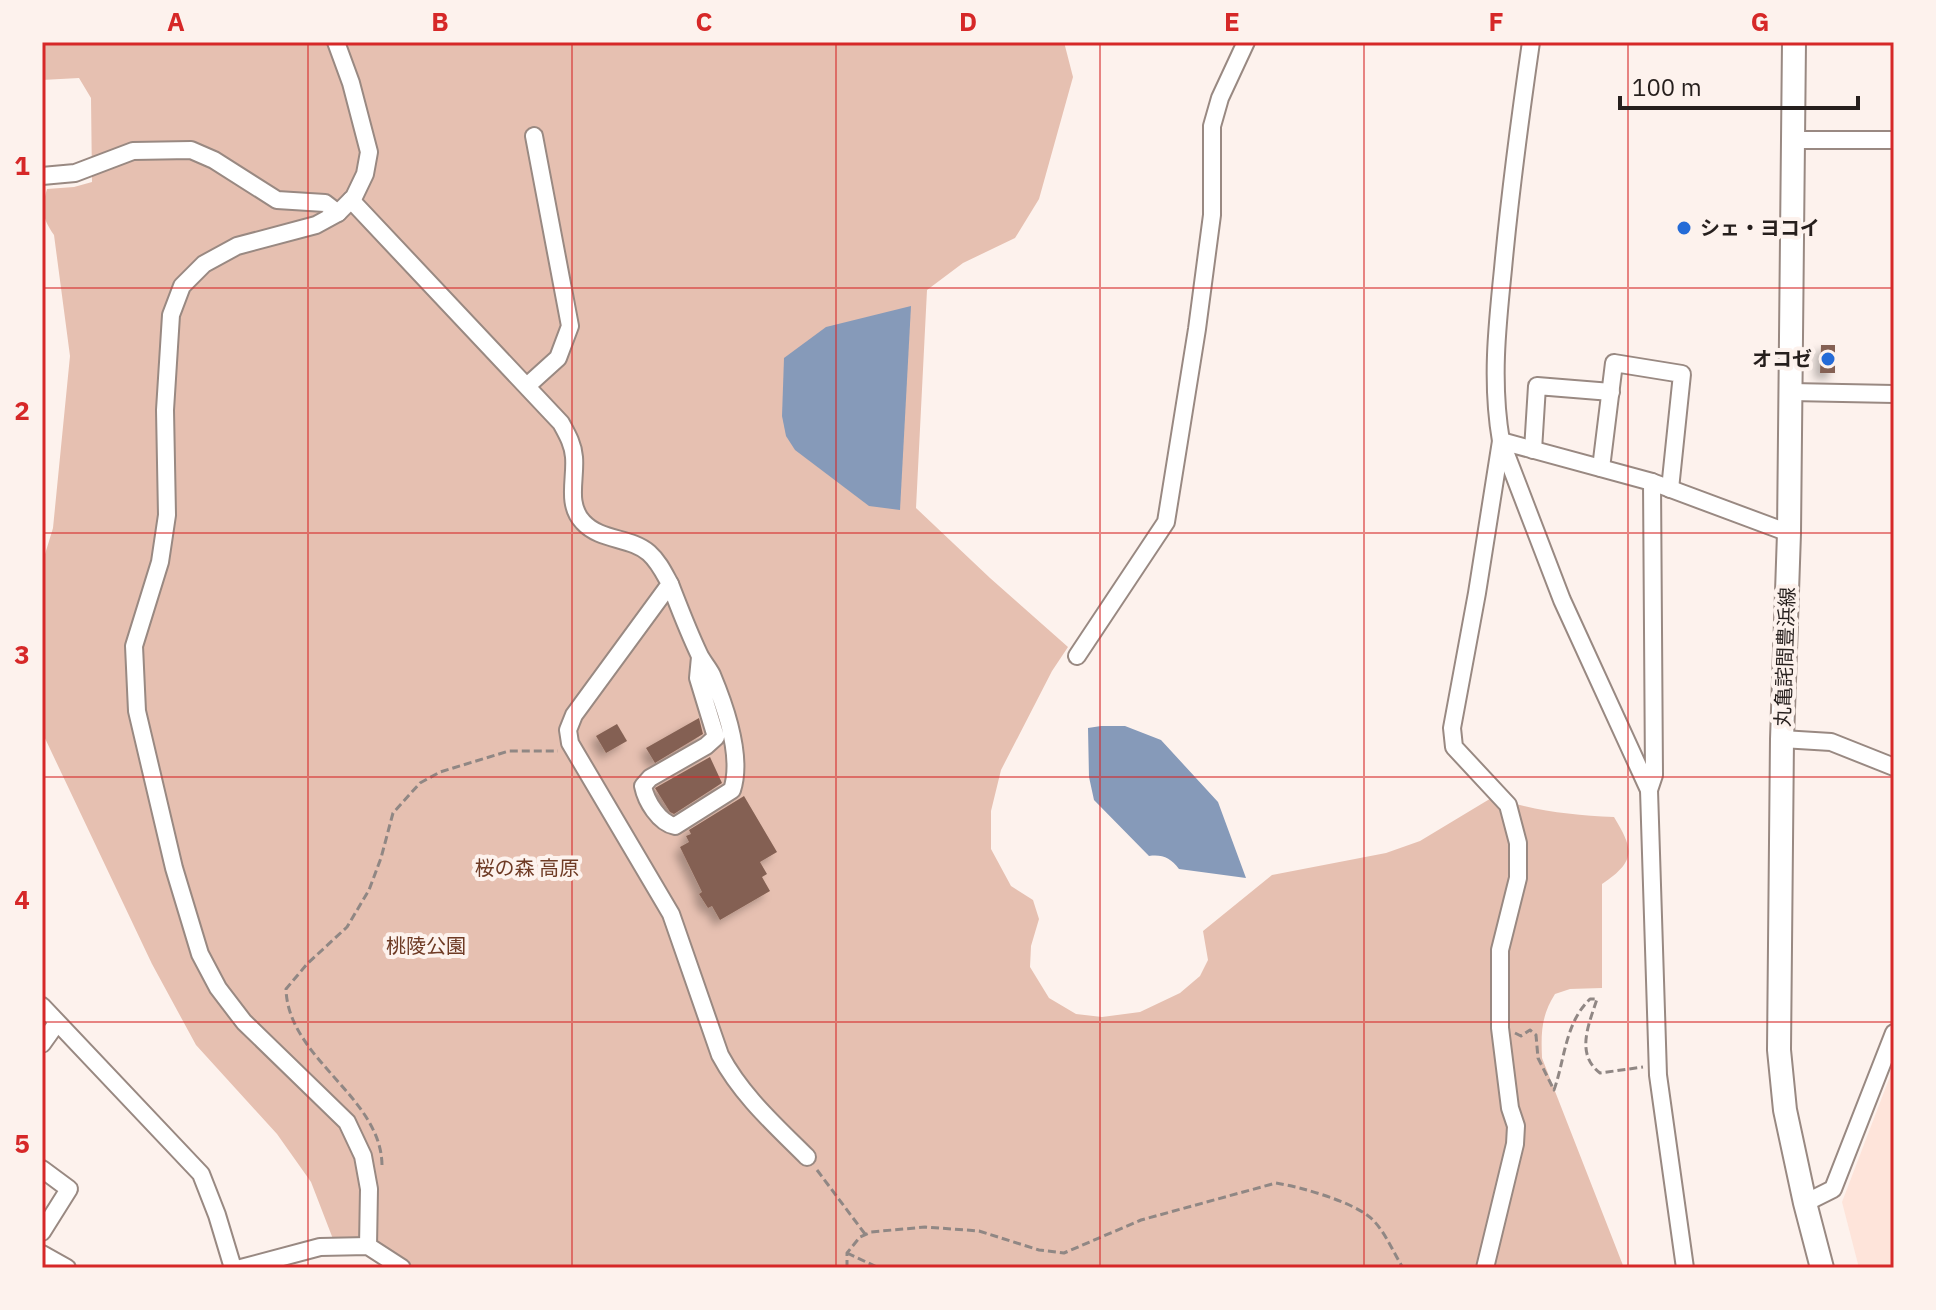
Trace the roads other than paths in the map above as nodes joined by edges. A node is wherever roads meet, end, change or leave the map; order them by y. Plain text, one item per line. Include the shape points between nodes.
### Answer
1 (336, 42) edge
2 (1246, 42) edge
3 (1531, 42) edge
4 (1794, 42) edge
5 (534, 136) dead end
6 (1793, 140) junction
7 (1894, 140) edge
8 (42, 176) edge
9 (351, 200) junction
10 (338, 213) junction
11 (527, 386) junction
12 (1611, 392) junction
13 (1791, 392) junction
14 (1894, 394) edge
15 (1501, 441) junction
16 (1533, 450) junction
17 (1601, 468) junction
18 (1652, 482) junction
19 (1670, 489) junction
20 (1789, 533) junction
21 (670, 584) junction
22 (1077, 656) dead end
23 (700, 657) junction
24 (1782, 739) junction
25 (1894, 767) edge
26 (1649, 790) junction
27 (42, 1006) edge
28 (57, 1023) junction
29 (1894, 1033) edge
30 (42, 1044) edge
31 (807, 1157) road end
32 (42, 1169) edge
33 (1805, 1203) junction
34 (42, 1232) edge
35 (368, 1246) junction
36 (42, 1254) edge
37 (67, 1268) edge
38 (233, 1268) edge
39 (241, 1268) edge
40 (402, 1268) edge
41 (1485, 1268) edge
42 (1685, 1268) edge
43 (1822, 1268) edge

1 - 9 street via 369,152
2 - 22 street via 1212,126 1212,215 1166,522
3 - 15 street via 1494,369
4 - 6 main road, 丸亀詫間豊浜線
5 - 11 street via 570,326 558,358
6 - 7 street
6 - 13 main road, 丸亀詫間豊浜線
8 - 10 street via 75,173 133,151 191,150 277,200 325,203
9 - 10 street
9 - 11 street
10 - 35 street via 316,225 237,246 204,264 182,286 171,315 165,410 167,515 160,562 134,646 137,711 200,954 244,1022 347,1122 363,1156 369,1189
11 - 21 street via 571,440 573,503 582,522 648,552
12 - 16 street via 1537,386
12 - 17 street
12 - 19 street via 1614,363 1682,374
13 - 14 street
13 - 20 main road, 丸亀詫間豊浜線
15 - 16 street
15 - 26 street via 1562,600
15 - 41 street via 1452,728 1454,747 1508,805 1518,843 1518,878 1500,950 1500,1023 1515,1144
16 - 17 street
17 - 18 street
18 - 19 street
18 - 26 street via 1654,775
19 - 20 street
20 - 24 main road, 丸亀詫間豊浜線
21 - 23 street
21 - 31 street via 568,730 574,751 671,914 728,1070 754,1105
23 - 23 street via 711,673 731,735 736,779 732,790 675,826 661,819 643,786 716,737 698,678
24 - 25 street via 1831,742
24 - 33 main road, 丸亀詫間豊浜線 via 1779,1050 1785,1110
26 - 42 street via 1658,1065
27 - 28 street
28 - 30 street
28 - 38 street via 201,1174
29 - 33 street via 1833,1189
32 - 34 street via 69,1189
33 - 43 main road, 丸亀詫間豊浜線
35 - 39 street via 320,1247
35 - 40 street
36 - 37 street

